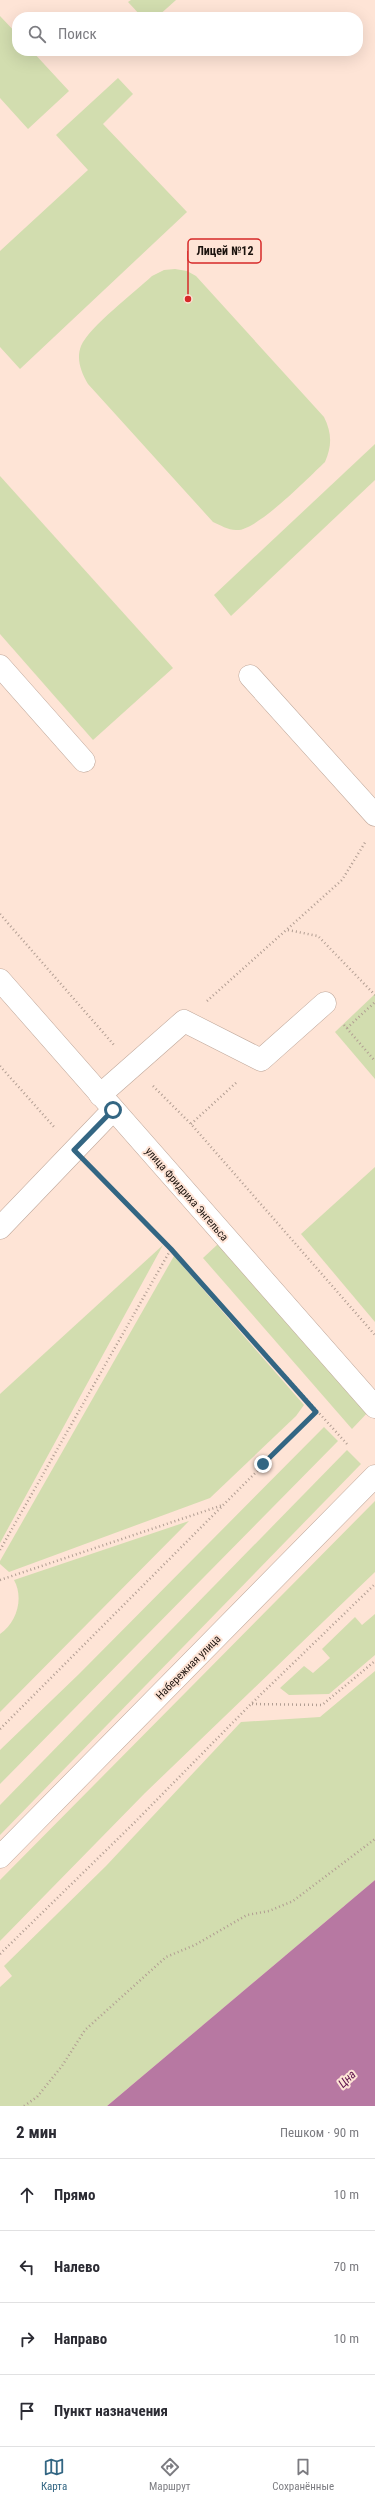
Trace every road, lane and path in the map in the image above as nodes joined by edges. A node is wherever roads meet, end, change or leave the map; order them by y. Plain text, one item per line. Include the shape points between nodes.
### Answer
1 (0, 666) edge
2 (250, 676) dead end
3 (84, 761) dead end
4 (373, 825) edge
5 (0, 914) edge
6 (287, 930) junction
7 (0, 980) edge
8 (375, 995) edge
9 (375, 1002) edge
10 (325, 1003) joint
11 (184, 1021) junction
12 (347, 1028) junction
13 (261, 1060) junction
14 (375, 1061) edge
15 (0, 1066) edge
16 (134, 1067) junction
17 (106, 1102) junction
18 (191, 1124) junction
19 (74, 1150) junction
20 (0, 1228) edge
21 (171, 1249) junction
22 (375, 1335) edge
23 (375, 1407) edge
24 (316, 1412) junction
25 (347, 1444) dead end
26 (375, 1476) edge
27 (225, 1504) junction
28 (0, 1550) edge
29 (0, 1580) edge
30 (375, 1584) edge
31 (375, 1662) edge
32 (251, 1704) junction
33 (0, 1729) edge
34 (375, 1839) edge
35 (0, 1857) edge
36 (0, 1954) edge
37 (24, 2106) edge

1 - 3 street
2 - 4 street
4 - 6 path via 342,880
5 - 16 path
6 - 8 path via 318,936
6 - 11 path
7 - 17 street, улица Фридриха Энгельса
9 - 12 path
10 - 12 path
10 - 13 street
11 - 13 street
11 - 16 street
12 - 14 path
13 - 18 path
15 - 19 path
16 - 17 street
16 - 18 path
17 - 19 street
17 - 23 street, улица Фридриха Энгельса
18 - 22 path
19 - 20 street
19 - 21 path
21 - 24 path
21 - 28 path
24 - 25 path
24 - 27 path
26 - 35 street, Набережная улица
27 - 29 path
27 - 33 path
30 - 32 path
31 - 32 path via 322,1705
32 - 36 path
34 - 37 path via 293,1901 269,1911 247,1915 195,1945 166,1957 85,2030 62,2066 37,2097

